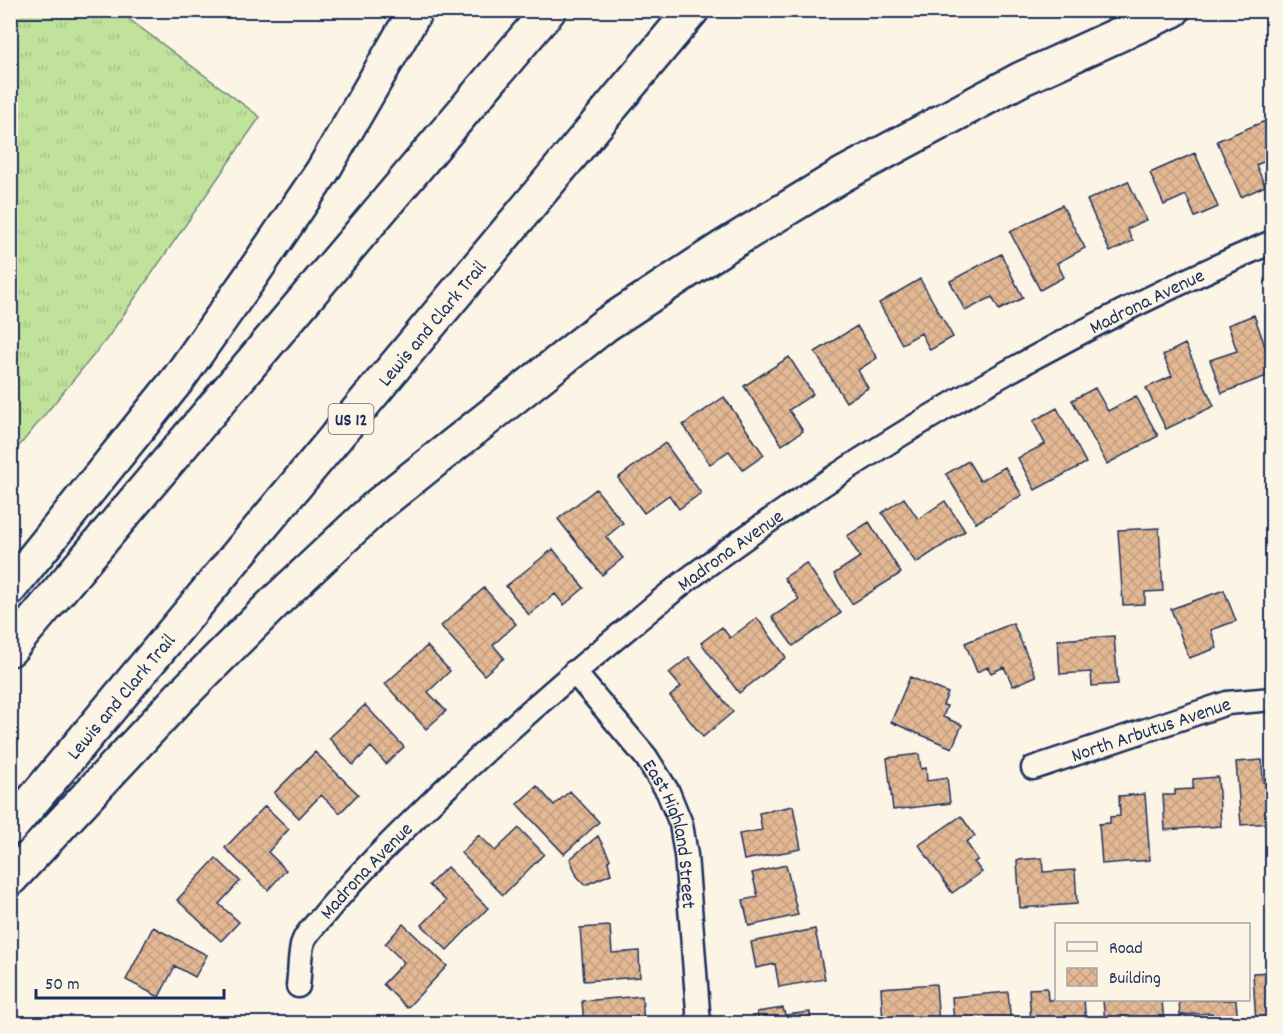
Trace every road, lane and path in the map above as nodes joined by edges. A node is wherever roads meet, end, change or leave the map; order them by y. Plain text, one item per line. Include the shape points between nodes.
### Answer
1 (416, 10) edge
2 (549, 10) edge
3 (692, 10) edge
4 (1173, 10) edge
5 (1272, 242) edge
6 (10, 588) edge
7 (10, 649) edge
8 (574, 672) junction
9 (1272, 699) edge
10 (1033, 768) dead end
11 (10, 828) edge
12 (10, 879) edge
13 (298, 986) dead end
14 (699, 1023) edge

1 - 6 highway via 322,172 249,279 179,378
2 - 7 highway
3 - 11 highway, Lewis and Clark Trail / US 12
4 - 12 highway via 1021,79 914,135 724,247 605,325 377,506 179,698
5 - 8 street, Madrona Avenue via 1086,329 895,438 690,577
8 - 13 street, Madrona Avenue via 428,805 335,901 303,939
8 - 14 street, East Highland Street via 646,758 668,792 681,824
9 - 10 street, North Arbutus Avenue via 1227,703

